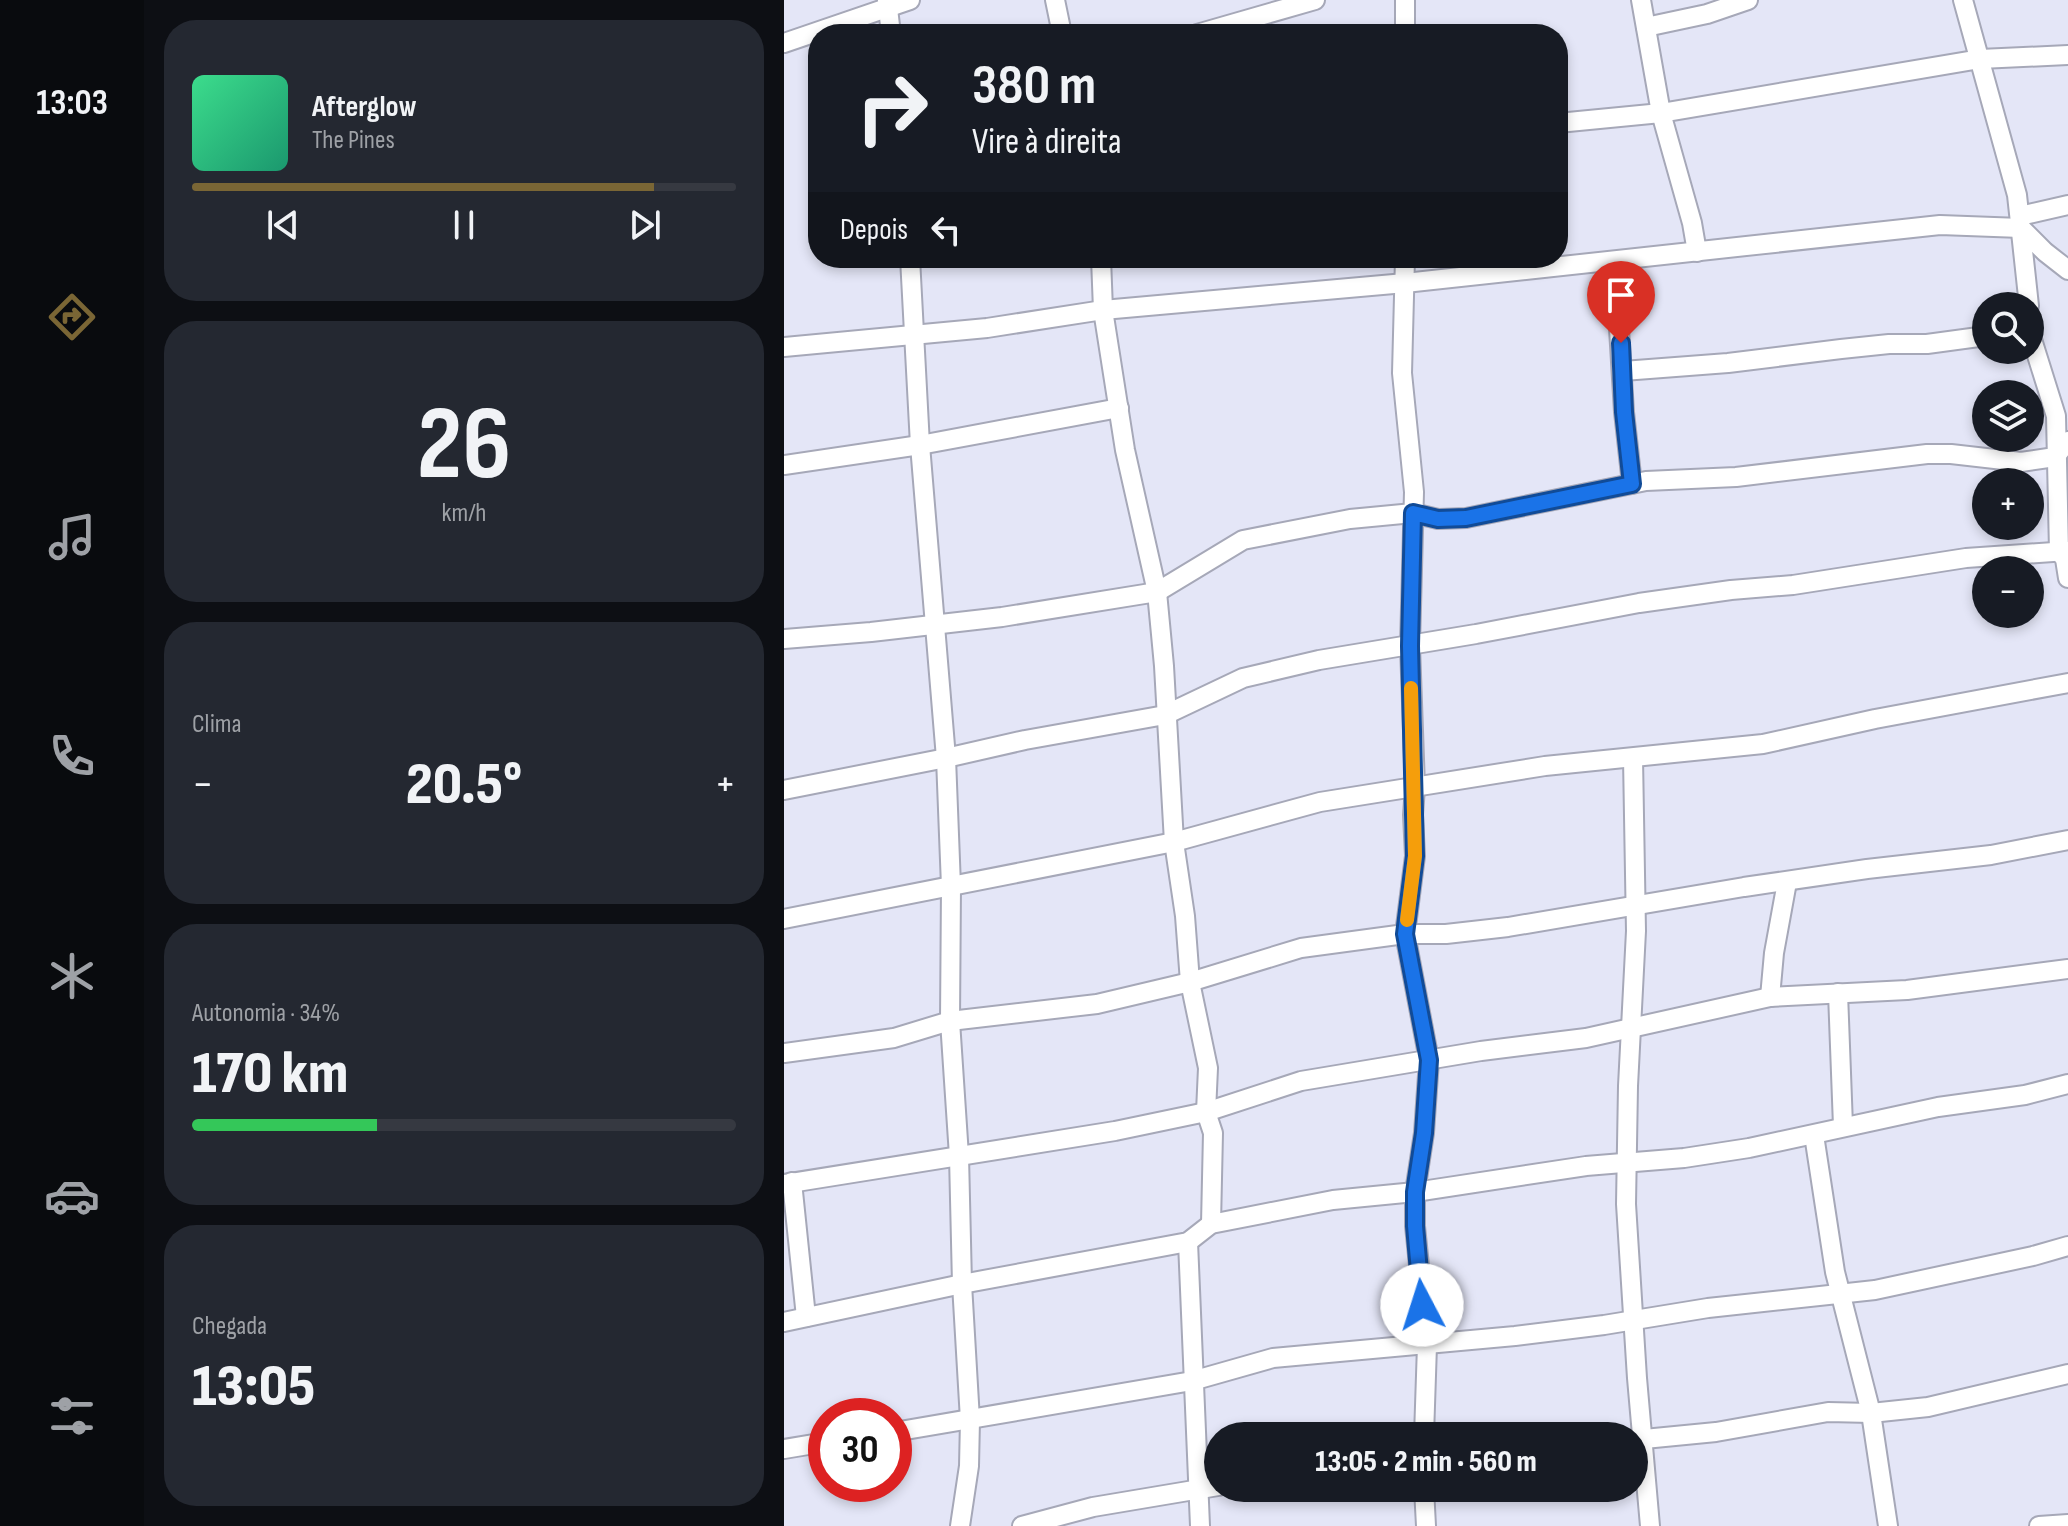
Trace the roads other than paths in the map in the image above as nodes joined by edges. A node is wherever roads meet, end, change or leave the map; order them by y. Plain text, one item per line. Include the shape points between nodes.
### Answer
1 (910, 0) edge
2 (1055, 0) edge
3 (1315, 0) edge
4 (1405, 0) edge
5 (1641, 0) edge
6 (1748, 0) edge
7 (1963, 0) edge
8 (888, 4) edge
9 (835, 24) edge
10 (890, 24) edge
11 (1060, 24) edge
12 (1232, 24) edge
13 (1405, 24) edge
14 (1646, 27) junction
15 (808, 34) edge
16 (784, 43) edge
17 (2068, 55) edge
18 (1980, 59) junction
19 (1661, 113) junction
20 (1568, 122) edge
21 (2068, 205) edge
22 (2021, 222) junction
23 (1697, 252) junction
24 (1615, 262) junction
25 (1568, 267) edge
26 (911, 268) edge
27 (1101, 268) edge
28 (1405, 268) edge
29 (1555, 268) edge
30 (2068, 270) edge
31 (1405, 283) junction
32 (2028, 292) edge
33 (1103, 310) junction
34 (916, 333) junction
35 (1972, 338) edge
36 (784, 347) edge
37 (2040, 364) edge
38 (1623, 371) junction
39 (1119, 408) junction
40 (2068, 441) edge
41 (920, 445) junction
42 (2055, 457) junction
43 (784, 465) edge
44 (1632, 484) junction
45 (1413, 513) junction
46 (2064, 551) edge
47 (2068, 578) edge
48 (1157, 592) junction
49 (936, 624) junction
50 (784, 639) edge
51 (1410, 646) junction
52 (2068, 683) edge
53 (1165, 715) junction
54 (946, 758) junction
55 (1633, 758) junction
56 (1415, 787) junction
57 (784, 790) edge
58 (2068, 840) edge
59 (1174, 842) junction
60 (1787, 882) junction
61 (951, 886) junction
62 (1636, 905) junction
63 (784, 919) edge
64 (1405, 934) junction
65 (2068, 969) edge
66 (1190, 982) junction
67 (1838, 993) junction
68 (1770, 997) junction
69 (950, 1021) junction
70 (1631, 1030) junction
71 (784, 1053) edge
72 (1429, 1060) junction
73 (2068, 1084) edge
74 (1206, 1112) junction
75 (1843, 1126) junction
76 (1814, 1135) junction
77 (959, 1156) junction
78 (1627, 1164) junction
79 (788, 1183) edge
80 (1415, 1192) junction
81 (1211, 1224) junction
82 (1188, 1242) junction
83 (2068, 1246) edge
84 (962, 1284) junction
85 (1840, 1293) junction
86 (806, 1317) junction
87 (1633, 1320) junction
88 (784, 1322) edge
89 (1427, 1345) junction
90 (2068, 1374) edge
91 (1192, 1381) junction
92 (1871, 1413) junction
93 (970, 1420) junction
94 (1424, 1422) edge
95 (1637, 1422) edge
96 (912, 1429) edge
97 (1648, 1439) edge
98 (808, 1445) edge
99 (784, 1449) edge
100 (1204, 1487) edge
101 (1198, 1488) junction
102 (1425, 1502) edge
103 (1647, 1502) edge
104 (2068, 1524) edge
105 (960, 1526) edge
106 (1022, 1526) edge
107 (1200, 1526) edge
108 (1426, 1526) edge
109 (1650, 1526) edge
110 (1888, 1526) edge
111 (2039, 1526) edge

1 - 8 street
2 - 11 street
3 - 12 street
4 - 13 street
5 - 14 street
6 - 14 street
7 - 18 street
8 - 9 street
8 - 10 street
14 - 19 street
15 - 16 street
17 - 18 street
18 - 19 street
18 - 22 street
19 - 20 street
19 - 23 street
21 - 22 street
22 - 23 street via 1940,225
22 - 30 street
22 - 32 street
23 - 24 street
24 - 25 street
24 - 38 street
26 - 34 street
27 - 33 street
28 - 31 street
29 - 31 street
31 - 33 street
31 - 45 street via 1402,373
33 - 34 street
33 - 39 street
34 - 36 street
34 - 41 street
35 - 38 street
37 - 42 street via 2056,416
38 - 44 street
39 - 41 street
39 - 48 street
40 - 42 street
41 - 43 street
41 - 49 street
42 - 44 street via 2021,462 1937,453
42 - 46 street
44 - 45 street via 1466,518
45 - 48 street via 1243,540
45 - 51 street
46 - 47 street
46 - 51 street via 1966,558 1639,603
48 - 49 street
48 - 53 street
49 - 50 street
49 - 54 street
51 - 53 street via 1243,678
51 - 56 street
52 - 55 street via 1763,744
53 - 54 street
53 - 59 street
54 - 57 street
54 - 61 street
55 - 56 street
55 - 62 street
56 - 59 street via 1320,802
56 - 64 street via 1415,856
58 - 60 street
59 - 61 street
59 - 66 street
60 - 62 street
60 - 68 street
61 - 63 street
61 - 69 street
62 - 64 street via 1508,927
62 - 70 street
64 - 66 street via 1301,948
64 - 72 street
65 - 67 street via 1907,990
66 - 69 street via 1097,1004
66 - 74 street via 1208,1068
67 - 68 street
67 - 75 street
68 - 70 street
69 - 71 street via 894,1038
69 - 77 street
70 - 72 street
70 - 78 street
72 - 74 street via 1301,1081
72 - 80 street
73 - 75 street
74 - 77 street
74 - 81 street via 1213,1133
75 - 76 street
76 - 78 street
76 - 85 street
77 - 79 street
77 - 84 street
78 - 80 street
78 - 87 street
79 - 86 street
80 - 81 street via 1333,1200
80 - 89 street
81 - 82 street
82 - 84 street
82 - 91 street
83 - 85 street via 1875,1290
84 - 86 street
84 - 93 street
85 - 87 street
85 - 92 street
86 - 88 street
87 - 89 street
87 - 95 street
89 - 91 street via 1273,1358
89 - 94 street
90 - 92 street via 1928,1407
91 - 93 street
91 - 101 street
92 - 97 street via 1828,1412
92 - 110 street
93 - 96 street
93 - 105 street
98 - 99 street
100 - 101 street
101 - 106 street
101 - 107 street
102 - 108 street
103 - 109 street
104 - 111 street

